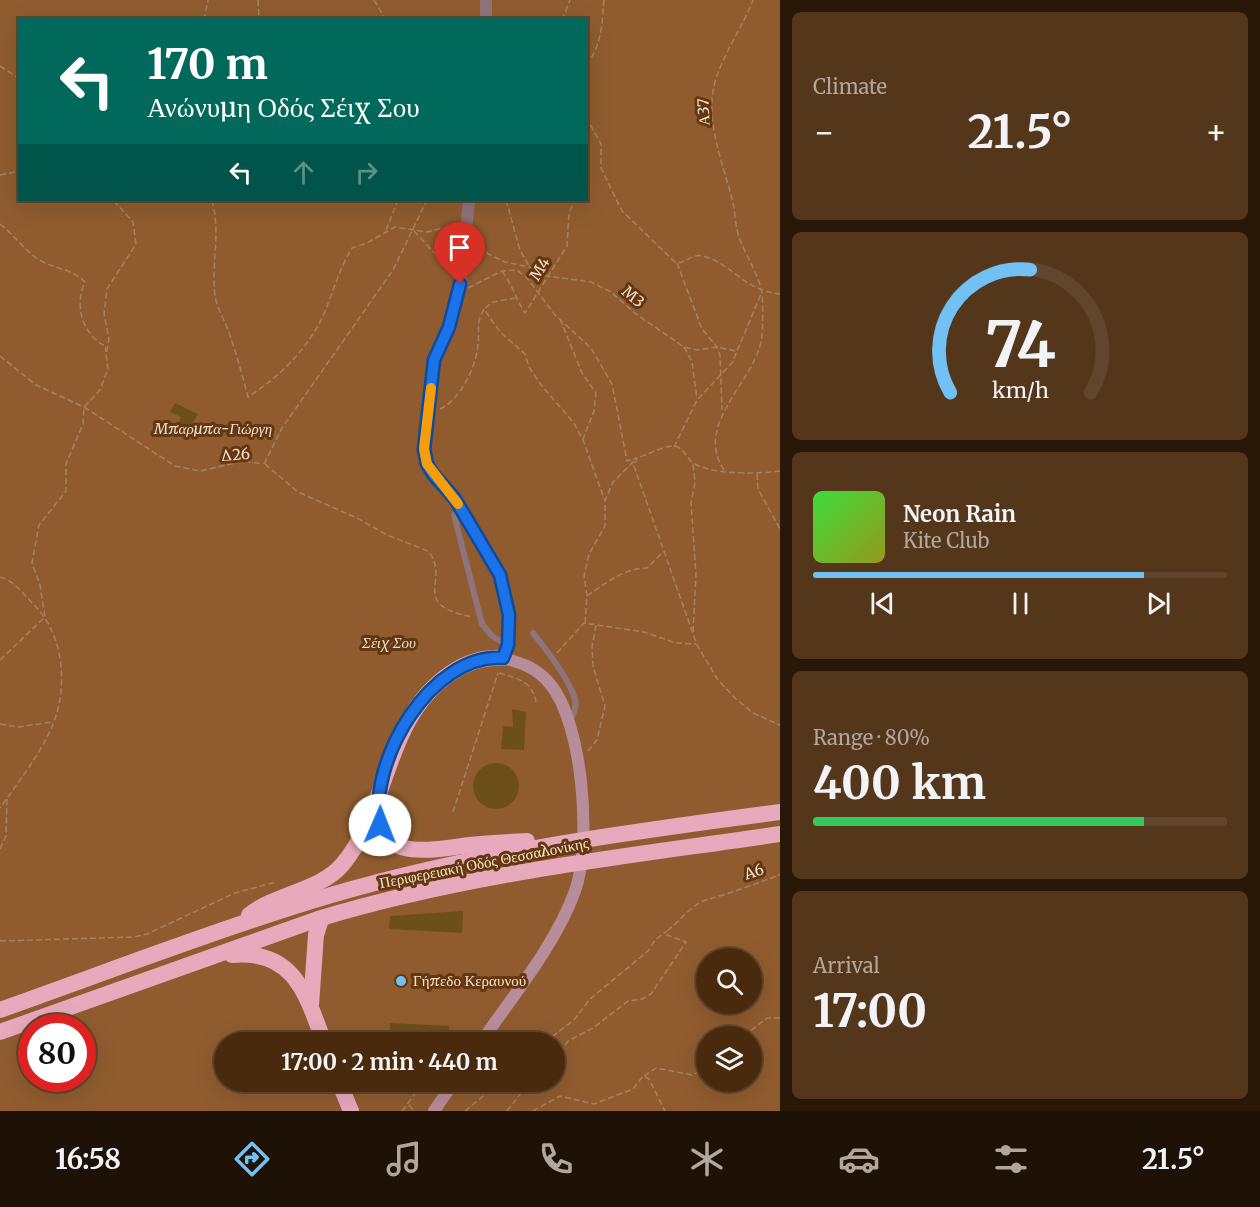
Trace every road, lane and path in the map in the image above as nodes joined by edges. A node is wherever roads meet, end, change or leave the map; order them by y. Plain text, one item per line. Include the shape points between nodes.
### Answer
1 (208, 0) edge
2 (258, 0) edge
3 (374, 0) edge
4 (486, 0) edge
5 (570, 0) edge
6 (604, 0) edge
7 (753, 0) edge
8 (204, 18) edge
9 (258, 18) edge
10 (385, 18) edge
11 (486, 18) edge
12 (563, 18) edge
13 (588, 62) edge
14 (0, 66) edge
15 (18, 78) edge
16 (588, 121) edge
17 (18, 171) edge
18 (0, 175) edge
19 (114, 201) edge
20 (212, 201) edge
21 (398, 201) edge
22 (427, 201) edge
23 (469, 201) edge
24 (506, 201) edge
25 (575, 201) edge
26 (468, 223) junction
27 (0, 224) edge
28 (413, 230) junction
29 (386, 231) junction
30 (676, 262) junction
31 (530, 267) junction
32 (502, 271) junction
33 (548, 276) junction
34 (461, 278) junction
35 (761, 293) junction
36 (536, 294) junction
37 (780, 294) edge
38 (516, 298) junction
39 (484, 309) junction
40 (560, 319) junction
41 (684, 346) junction
42 (717, 347) junction
43 (736, 351) junction
44 (106, 355) junction
45 (0, 356) edge
46 (721, 375) junction
47 (698, 400) junction
48 (84, 407) junction
49 (722, 411) junction
50 (428, 416) junction
51 (583, 440) junction
52 (674, 447) junction
53 (637, 458) junction
54 (693, 463) junction
55 (264, 464) junction
56 (724, 470) junction
57 (780, 471) edge
58 (757, 474) junction
59 (605, 501) junction
60 (454, 515) dead end
61 (780, 529) edge
62 (665, 550) junction
63 (0, 577) edge
64 (587, 596) junction
65 (45, 617) junction
66 (470, 617) dead end
67 (585, 623) junction
68 (597, 624) junction
69 (533, 633) dead end
70 (693, 634) junction
71 (697, 645) junction
72 (553, 658) junction
73 (503, 659) junction
74 (0, 660) edge
75 (536, 702) dead end
76 (53, 722) junction
77 (569, 723) junction
78 (0, 724) edge
79 (780, 725) edge
80 (576, 761) junction
81 (383, 776) junction
82 (7, 797) junction
83 (0, 808) edge
84 (453, 812) dead end
85 (780, 812) edge
86 (780, 834) edge
87 (578, 840) junction
88 (0, 849) edge
89 (780, 875) edge
90 (276, 882) dead end
91 (321, 919) junction
92 (234, 927) junction
93 (668, 930) junction
94 (0, 941) edge
95 (165, 975) junction
96 (311, 1006) junction
97 (0, 1010) edge
98 (780, 1018) edge
99 (756, 1026) edge
100 (0, 1032) edge
101 (320, 1032) edge
102 (488, 1032) edge
103 (558, 1032) edge
104 (565, 1045) edge
105 (696, 1073) edge
106 (643, 1076) junction
107 (343, 1092) edge
108 (417, 1092) edge
109 (447, 1092) edge
110 (488, 1092) edge
111 (522, 1092) edge
112 (408, 1105) junction
113 (351, 1111) edge
114 (402, 1111) edge
115 (414, 1111) edge
116 (434, 1111) edge
117 (465, 1111) edge
118 (507, 1111) edge
119 (533, 1111) edge
120 (665, 1111) edge

1 - 8 path
2 - 9 path
3 - 10 path
4 - 11 street
5 - 12 path
6 - 13 path via 597,46
7 - 35 path, Α37 via 715,84 712,110 737,229
14 - 15 path
16 - 30 path via 601,144 601,168 622,211
17 - 18 path
19 - 44 path via 133,222 136,244 107,289
20 - 29 path via 218,245 213,272 215,299 248,397 286,369 308,342 352,248
21 - 29 path
22 - 28 path, Δ26
23 - 26 street
24 - 31 path via 520,250
25 - 33 path, M4 via 569,213 567,246
26 - 28 path via 427,232
26 - 31 path, M3 via 488,254
26 - 34 street
27 - 44 path via 34,256 59,270 74,272 85,282 80,293 80,314 93,340 105,345
28 - 29 path via 395,227
28 - 34 path via 447,270
28 - 55 path, Δ26 via 393,270 282,428
30 - 35 path via 703,256 724,265
30 - 42 path via 702,329
31 - 33 path, M3
32 - 34 path via 470,289
32 - 36 path, M4 via 517,270
32 - 38 path
33 - 36 path, M4
33 - 41 path, M3 via 591,282 611,292
34 - 50 street via 449,327 434,360
35 - 37 path
35 - 43 path
35 - 49 path via 762,334 756,357
36 - 38 path via 525,313
36 - 40 path
38 - 39 path via 493,302
39 - 50 path via 476,323 478,345 473,364 463,385 451,405
39 - 51 path via 512,346 525,354 529,367
40 - 51 path via 582,373 596,393
40 - 53 path via 591,348 612,384 627,461
41 - 42 path via 697,350
41 - 47 path via 692,362
42 - 43 path
42 - 46 path
43 - 46 path
44 - 48 path via 108,369 100,390
45 - 48 path, Δ26 via 36,385
46 - 47 path
46 - 49 path
47 - 52 path
48 - 55 path, Δ26 via 184,469 200,471 244,461
48 - 65 path via 83,424 66,464 66,490 39,525 32,563
49 - 56 path via 717,461
50 - 73 street via 424,449 427,464 455,499 500,575 509,615
51 - 59 path
52 - 53 path
52 - 54 path via 681,448
53 - 59 path via 613,482
53 - 62 path via 636,474
54 - 56 path
54 - 70 path
55 - 66 path via 298,492 428,551 434,563 436,600 447,610
56 - 58 path
57 - 58 path
58 - 61 path via 758,489
59 - 64 path via 605,526 589,554 584,576
60 - 73 lane via 482,624
62 - 64 path via 648,568 622,573
62 - 70 path
63 - 65 path via 9,580
64 - 67 path
65 - 74 path
65 - 76 path via 57,642 60,669
67 - 68 path
67 - 72 path
68 - 71 path
68 - 80 path via 592,640 593,666 604,706 602,726 591,750
69 - 72 lane
70 - 71 path
71 - 79 path via 718,680 736,699 753,713
72 - 77 lane via 575,700 575,712
73 - 75 path via 518,679 528,685
73 - 77 main road via 525,664 546,679 562,703
73 - 81 highway via 465,665 422,698 403,729
73 - 84 path
76 - 78 path via 18,727
76 - 82 path
77 - 80 main road
80 - 102 main road via 585,823 584,856 575,891 523,983
81 - 87 highway via 380,825 388,840 403,849
81 - 92 highway via 359,840 341,866 321,880 256,909
82 - 83 path
82 - 88 path via 6,836
85 - 87 highway, Περιφερειακή Οδός Θεσσαλονίκης
86 - 91 highway, Περιφερειακή Οδός Θεσσαλονίκης via 530,869 428,890
87 - 92 highway, Περιφερειακή Οδός Θεσσαλονίκης via 369,885
89 - 93 path, A6 via 697,906
90 - 94 path via 235,893 134,937
91 - 95 highway, Περιφερειακή Οδός Θεσσαλονίκης
91 - 96 highway via 316,935
92 - 97 highway, Περιφερειακή Οδός Θεσσαλονίκης
93 - 103 path, A6
93 - 104 path via 667,935 686,942 651,994 628,1001
95 - 96 highway via 226,956 262,956 291,974
95 - 100 highway, Περιφερειακή Οδός Θεσσαλονίκης
96 - 101 highway
98 - 99 path via 766,1018
105 - 106 path via 656,1068
106 - 119 path via 633,1089 594,1104 560,1096
106 - 120 path via 649,1079
107 - 113 highway
108 - 112 path
109 - 116 main road
110 - 117 path
111 - 118 path
112 - 114 path
112 - 115 path

